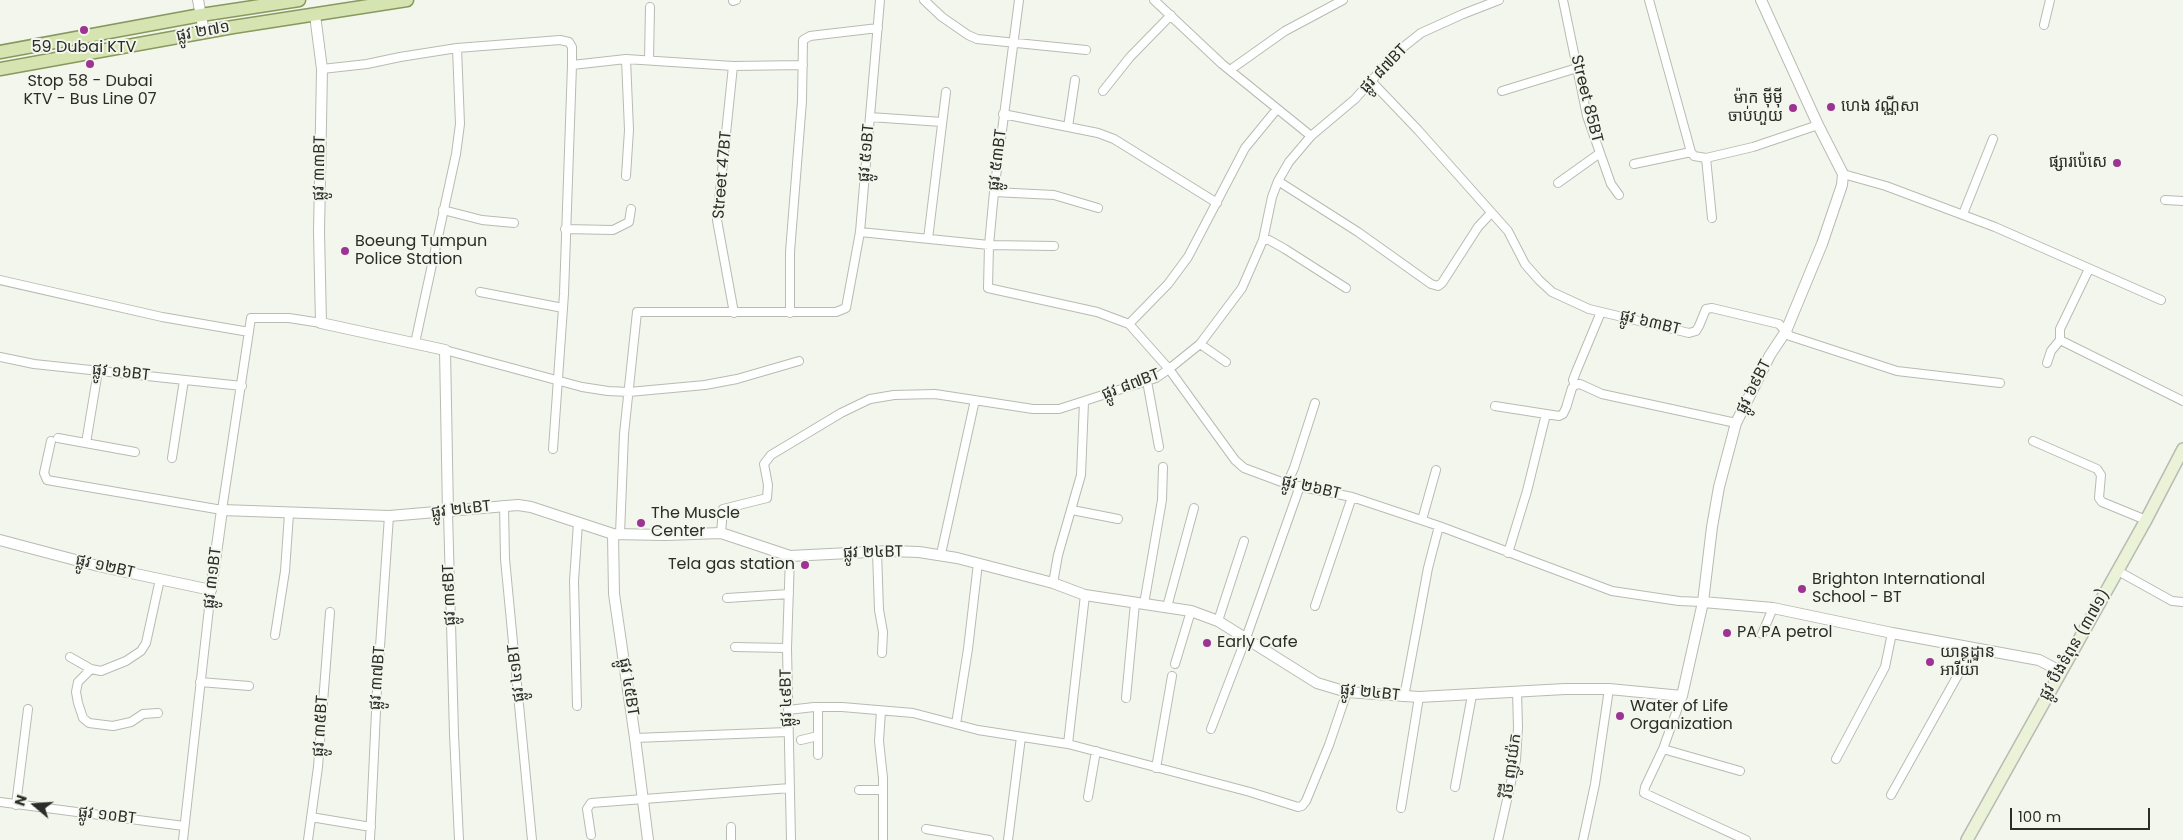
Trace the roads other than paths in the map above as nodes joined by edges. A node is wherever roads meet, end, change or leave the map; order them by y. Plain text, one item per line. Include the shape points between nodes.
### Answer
1 (198, 0) edge
2 (299, 0) edge
3 (407, 0) edge
4 (880, 0) edge
5 (924, 0) edge
6 (1019, 0) edge
7 (1153, 0) edge
8 (1342, 0) edge
9 (1499, 0) edge
10 (1564, 0) edge
11 (1649, 0) edge
12 (1761, 0) edge
13 (2050, 0) edge
14 (650, 7) dead end
15 (201, 15) junction
16 (315, 15) junction
17 (1171, 15) junction
18 (2044, 25) dead end
19 (878, 28) junction
20 (204, 32) junction
21 (1014, 43) junction
22 (457, 48) junction
23 (1086, 50) dead end
24 (0, 52) edge
25 (626, 59) junction
26 (649, 60) junction
27 (572, 65) junction
28 (803, 65) junction
29 (733, 66) junction
30 (322, 68) junction
31 (1577, 68) junction
32 (0, 69) edge
33 (1230, 70) junction
34 (1075, 80) dead end
35 (1372, 82) junction
36 (1103, 91) dead end
37 (1502, 91) dead end
38 (946, 92) dead end
39 (1277, 109) junction
40 (1003, 114) junction
41 (870, 117) junction
42 (942, 122) junction
43 (1818, 125) junction
44 (1068, 126) junction
45 (1311, 136) junction
46 (1993, 139) dead end
47 (1600, 152) junction
48 (1691, 152) junction
49 (1706, 158) junction
50 (1634, 164) dead end
51 (1843, 174) junction
52 (626, 176) dead end
53 (1278, 182) junction
54 (1558, 182) dead end
55 (994, 192) junction
56 (1619, 195) dead end
57 (2165, 200) dead end
58 (2183, 201) edge
59 (1217, 203) junction
60 (1098, 208) dead end
61 (631, 209) dead end
62 (443, 210) junction
63 (1491, 213) junction
64 (1964, 214) junction
65 (1712, 218) dead end
66 (514, 224) dead end
67 (565, 230) junction
68 (860, 232) junction
69 (928, 239) junction
70 (1262, 240) junction
71 (989, 245) junction
72 (1054, 246) dead end
73 (2089, 269) junction
74 (988, 278) joint
75 (0, 280) edge
76 (1346, 288) dead end
77 (480, 292) dead end
78 (2162, 300) dead end
79 (563, 308) junction
80 (1601, 312) junction
81 (734, 313) junction
82 (790, 313) junction
83 (320, 322) junction
84 (1129, 324) junction
85 (1786, 331) junction
86 (248, 332) junction
87 (2060, 340) junction
88 (415, 343) junction
89 (1200, 344) junction
90 (445, 350) junction
91 (0, 357) edge
92 (799, 361) dead end
93 (1226, 362) dead end
94 (2047, 363) dead end
95 (1169, 370) junction
96 (98, 371) junction
97 (184, 380) junction
98 (558, 380) junction
99 (1147, 382) junction
100 (2000, 383) dead end
101 (1574, 385) junction
102 (242, 386) junction
103 (629, 392) junction
104 (975, 400) junction
105 (2183, 401) edge
106 (1084, 402) junction
107 (1315, 403) dead end
108 (1495, 406) dead end
109 (1546, 414) junction
110 (1736, 423) junction
111 (2033, 441) dead end
112 (86, 443) junction
113 (1159, 447) dead end
114 (553, 449) dead end
115 (2183, 449) edge
116 (135, 452) dead end
117 (172, 458) dead end
118 (1163, 468) dead end
119 (1436, 470) dead end
120 (1287, 484) junction
121 (1300, 486) junction
122 (1352, 497) junction
123 (504, 505) junction
124 (1194, 508) dead end
125 (222, 510) junction
126 (1072, 510) junction
127 (448, 512) junction
128 (289, 514) junction
129 (389, 516) junction
130 (1118, 519) dead end
131 (1422, 520) junction
132 (2146, 520) junction
133 (578, 523) junction
134 (1439, 526) junction
135 (721, 533) junction
136 (616, 534) junction
137 (0, 540) edge
138 (1244, 541) dead end
139 (877, 552) junction
140 (1508, 553) junction
141 (941, 554) junction
142 (790, 556) junction
143 (978, 563) junction
144 (2118, 571) junction
145 (160, 579) junction
146 (1053, 583) junction
147 (211, 590) junction
148 (789, 594) junction
149 (1085, 596) junction
150 (727, 598) dead end
151 (1703, 602) junction
152 (2183, 602) edge
153 (1140, 604) junction
154 (1315, 606) dead end
155 (1167, 607) junction
156 (1773, 608) junction
157 (330, 612) dead end
158 (1191, 612) junction
159 (1218, 621) junction
160 (1892, 633) junction
161 (1762, 634) dead end
162 (275, 635) dead end
163 (1246, 638) junction
164 (735, 647) dead end
165 (787, 648) junction
166 (1973, 648) junction
167 (882, 653) dead end
168 (70, 657) dead end
169 (1175, 664) dead end
170 (92, 670) junction
171 (2060, 671) junction
172 (1172, 676) dead end
173 (200, 682) junction
174 (249, 686) dead end
175 (1609, 689) junction
176 (1347, 692) junction
177 (1516, 692) junction
178 (1472, 695) junction
179 (1682, 696) junction
180 (1404, 697) junction
181 (1126, 698) dead end
182 (1419, 698) junction
183 (577, 706) dead end
184 (818, 707) junction
185 (28, 709) dead end
186 (788, 710) junction
187 (881, 711) junction
188 (158, 714) dead end
189 (956, 724) junction
190 (1211, 729) dead end
191 (788, 732) junction
192 (818, 736) junction
193 (1021, 737) junction
194 (636, 738) junction
195 (801, 740) dead end
196 (1068, 744) junction
197 (1663, 749) junction
198 (1096, 751) junction
199 (818, 754) dead end
200 (1836, 759) dead end
201 (1156, 768) junction
202 (1740, 771) dead end
203 (1454, 787) dead end
204 (790, 788) junction
205 (859, 790) dead end
206 (883, 790) junction
207 (1892, 795) dead end
208 (1088, 798) dead end
209 (642, 800) junction
210 (0, 802) edge
211 (16, 805) junction
212 (1401, 808) dead end
213 (311, 817) junction
214 (184, 826) junction
215 (371, 827) junction
216 (731, 827) dead end
217 (926, 829) dead end
218 (591, 835) dead end
219 (183, 840) edge
220 (308, 840) edge
221 (370, 840) edge
222 (459, 840) edge
223 (532, 840) edge
224 (648, 840) edge
225 (731, 840) edge
226 (791, 840) edge
227 (883, 840) edge
228 (989, 840) edge
229 (1008, 840) edge
230 (1498, 840) edge
231 (1584, 840) edge
232 (1746, 840) edge
233 (1966, 840) edge

1 - 15 street
2 - 15 main road, ផ្លូវ ២៧១
3 - 16 main road, ផ្លូវ ២៧១
4 - 19 street, ផ្លូវ ៥១BT
5 - 21 street via 968,35
6 - 21 street, ផ្លូវ ៥៣BT
7 - 17 street
8 - 33 street via 1286,32
9 - 35 street, ផ្លូវ ៨៧BT via 1421,33 1397,52
10 - 31 street, Street 85BT
11 - 48 street
12 - 43 street
13 - 18 street
14 - 26 street
15 - 20 street
15 - 24 main road, ផ្លូវ ២៧១
16 - 20 main road, ផ្លូវ ២៧១
16 - 30 street, ផ្លូវ ៣៣BT
17 - 33 street
17 - 36 street
19 - 28 street via 805,38
19 - 41 street, ផ្លូវ ៥១BT
20 - 32 main road, ផ្លូវ ២៧១
21 - 23 street
21 - 40 street, ផ្លូវ ៥៣BT
22 - 27 street via 560,40 569,42 572,47
22 - 30 street via 367,64
22 - 62 street via 460,124
25 - 26 street
25 - 27 street
25 - 52 street
26 - 29 street
27 - 67 street
28 - 29 street
28 - 82 street via 790,252
29 - 81 street, Street 47BT via 717,220
30 - 83 street, ផ្លូវ ៣៣BT
31 - 37 street
31 - 47 street, Street 85BT via 1587,116
33 - 39 street
34 - 44 street
35 - 45 street, ផ្លូវ ៨៧BT
35 - 63 street, ផ្លូវ ៦៣BT
38 - 42 street
39 - 45 street
39 - 59 street via 1245,148
40 - 44 street
40 - 55 street, ផ្លូវ ៥៣BT
41 - 42 street
41 - 68 street, ផ្លូវ ៥១BT
42 - 69 street
43 - 49 street
43 - 51 street
44 - 59 street via 1114,139
45 - 53 street, ផ្លូវ ៨៧BT
46 - 64 street
47 - 54 street
47 - 56 street, Street 85BT via 1611,184
48 - 49 street via 1698,158
48 - 50 street
49 - 65 street
51 - 64 street
51 - 85 street, ផ្លូវ ៦៩BT via 1822,244
53 - 63 street via 1438,286
53 - 70 street, ផ្លូវ ៨៧BT
55 - 60 street via 1054,195
55 - 71 street, ផ្លូវ ៥៣BT
57 - 58 street
59 - 84 street via 1188,257 1168,284
61 - 67 street via 629,222 613,230
62 - 66 street
62 - 88 street
63 - 80 street, ផ្លូវ ៦៣BT via 1508,231 1525,264 1552,292
64 - 73 street
67 - 79 street
68 - 69 street
68 - 82 street, ផ្លូវ ៥១BT via 847,304 843,310
69 - 71 street
70 - 76 street via 1269,240 1285,249
70 - 89 street, ផ្លូវ ៨៧BT via 1242,288
71 - 72 street
71 - 74 street, ផ្លូវ ៥៣BT
73 - 78 street
73 - 87 street via 2060,329
74 - 84 street, ផ្លូវ ២៦BT via 988,288 1097,312
75 - 86 street via 162,317
77 - 79 street
79 - 98 street
80 - 85 street, ផ្លូវ ៦៣BT via 1689,333 1696,331 1706,309 1712,308 1779,324
80 - 101 street via 1573,380
81 - 82 street
81 - 103 street via 637,312
83 - 86 street, ផ្លូវ ៣១BT via 251,318
83 - 88 street
84 - 95 street, ផ្លូវ ២៦BT
85 - 100 street, ផ្លូវ ៦៣BT via 1790,336 1820,347 1897,371
85 - 110 street, ផ្លូវ ៦៩BT via 1770,355
86 - 102 street, ផ្លូវ ៣១BT
87 - 94 street
87 - 105 street
88 - 90 street
89 - 93 street
89 - 95 street, ផ្លូវ ៨៧BT
90 - 98 street
90 - 127 street, ផ្លូវ ៣៩BT
91 - 96 street, ផ្លូវ ១៦BT
92 - 103 street via 705,385
95 - 99 street, ផ្លូវ ៨៧BT
95 - 120 street, ផ្លូវ ២៦BT via 1235,460 1244,468
96 - 97 street, ផ្លូវ ១៦BT
96 - 112 street
97 - 102 street, ផ្លូវ ១៦BT
97 - 117 street
98 - 103 street
98 - 114 street
99 - 106 street, ផ្លូវ ៨៧BT
99 - 113 street
101 - 109 street via 1563,414
101 - 110 street
102 - 125 street, ផ្លូវ ៣១BT
103 - 136 street
104 - 106 street, ផ្លូវ ៨៧BT via 1033,409 1058,409
104 - 135 street, ផ្លូវ ៨៧BT via 935,394 894,395 870,399 840,413 770,455 764,464 768,498 724,509
104 - 141 street
106 - 126 street via 1081,475
107 - 120 street
108 - 109 street
109 - 140 street
110 - 151 street, ផ្លូវ ៦៩BT via 1712,527
111 - 132 street via 2097,469 2101,475 2102,502
112 - 116 street
112 - 125 street, ផ្លូវ ២៤BT via 55,439 44,473 46,480
115 - 132 main road, ផ្លូវ បឹងទំពុន (៣៧១)
118 - 153 street via 1162,500
119 - 131 street
120 - 121 street, ផ្លូវ ២៦BT
121 - 122 street, ផ្លូវ ២៦BT
121 - 163 street
122 - 131 street, ផ្លូវ ២៦BT
122 - 154 street
123 - 127 street, ផ្លូវ ២៤BT
123 - 133 street, ផ្លូវ ២៤BT via 531,506
123 - 223 street, ផ្លូវ ៤១BT via 505,559
124 - 155 street
125 - 128 street, ផ្លូវ ២៤BT
125 - 147 street, ផ្លូវ ៣១BT
126 - 130 street
126 - 146 street
127 - 129 street, ផ្លូវ ២៤BT
127 - 222 street, ផ្លូវ ៣៩BT
128 - 129 street, ផ្លូវ ២៤BT
128 - 162 street via 285,571
129 - 215 street, ផ្លូវ ៣៧BT via 376,690
131 - 134 street, ផ្លូវ ២៦BT
132 - 144 main road, ផ្លូវ បឹងទំពុន (៣៧១)
133 - 136 street, ផ្លូវ ២៤BT
133 - 183 street via 574,581
134 - 140 street, ផ្លូវ ២៦BT
134 - 180 street
135 - 136 street, ផ្លូវ ២៤BT
135 - 142 street, ផ្លូវ ២៤BT
136 - 194 street, ផ្លូវ ៤៥BT via 614,594
137 - 145 street, ផ្លូវ ១២BT
138 - 159 street
139 - 141 street, ផ្លូវ ២៤BT
139 - 142 street, ផ្លូវ ២៤BT
139 - 167 street
140 - 151 street, ផ្លូវ ២៦BT via 1620,594
141 - 143 street, ផ្លូវ ២៤BT
142 - 148 street, ផ្លូវ ៤៩BT
143 - 146 street, ផ្លូវ ២៤BT
143 - 189 street
144 - 152 street via 2172,600
144 - 171 main road, ផ្លូវ បឹងទំពុន (៣៧១)
145 - 147 street, ផ្លូវ ១២BT
145 - 170 street via 142,651 101,671
146 - 149 street, ផ្លូវ ២៤BT
147 - 173 street, ផ្លូវ ៣១BT
148 - 150 street
148 - 165 street, ផ្លូវ ៤៩BT
149 - 153 street, ផ្លូវ ២៤BT
149 - 196 street
151 - 156 street
151 - 179 street, ផ្លូវ ៦៩BT
153 - 155 street, ផ្លូវ ២៤BT
153 - 181 street
155 - 158 street, ផ្លូវ ២៤BT
156 - 160 street
156 - 161 street
157 - 213 street, ផ្លូវ ៣៥BT
158 - 159 street, ផ្លូវ ២៤BT
158 - 169 street
159 - 163 street, ផ្លូវ ២៤BT
160 - 166 street
160 - 200 street via 1885,667
163 - 176 street, ផ្លូវ ២៤BT via 1317,683
163 - 190 street
164 - 165 street
165 - 186 street, ផ្លូវ ៤៩BT
166 - 171 street via 2039,660
166 - 207 street
168 - 170 street
170 - 188 street via 78,682 76,692 83,718 89,723 113,726 130,722 143,714
171 - 233 main road, ផ្លូវ បឹងទំពុន (៣៧១)
172 - 201 street
173 - 174 street
173 - 214 street, ផ្លូវ ៣១BT
175 - 177 street, ផ្លូវ ២៤BT
175 - 179 street, ផ្លូវ ២៤BT
175 - 231 street
176 - 180 street, ផ្លូវ ២៤BT
176 - 201 street via 1329,745 1302,806
177 - 178 street, ផ្លូវ ២៤BT
177 - 230 street, វិថី ញូវយ៉ក via 1516,760
178 - 182 street, ផ្លូវ ២៤BT
178 - 203 street
179 - 197 street, ផ្លូវ ៦៩BT
180 - 182 street, ផ្លូវ ២៤BT
182 - 212 street
184 - 186 street
184 - 187 street
184 - 192 street
185 - 211 street
186 - 191 street, ផ្លូវ ៤៩BT
187 - 189 street via 913,713
187 - 206 street via 879,741
189 - 193 street
191 - 194 street
191 - 204 street, ផ្លូវ ៤៩BT
192 - 195 street
192 - 199 street
193 - 196 street
193 - 229 street
194 - 209 street, ផ្លូវ ៤៥BT
196 - 198 street
197 - 202 street
197 - 232 street, ផ្លូវ ៦៩BT via 1644,793
198 - 201 street
198 - 208 street
204 - 209 street
204 - 226 street, ផ្លូវ ៤៩BT
205 - 206 street
206 - 227 street
209 - 218 street via 589,804
209 - 224 street, ផ្លូវ ៤៥BT
210 - 211 street, ផ្លូវ ១០BT
211 - 214 street, ផ្លូវ ១០BT
213 - 215 street
213 - 220 street, ផ្លូវ ៣៥BT
214 - 219 street, ផ្លូវ ៣១BT
215 - 221 street, ផ្លូវ ៣៧BT
216 - 225 street
217 - 228 street

